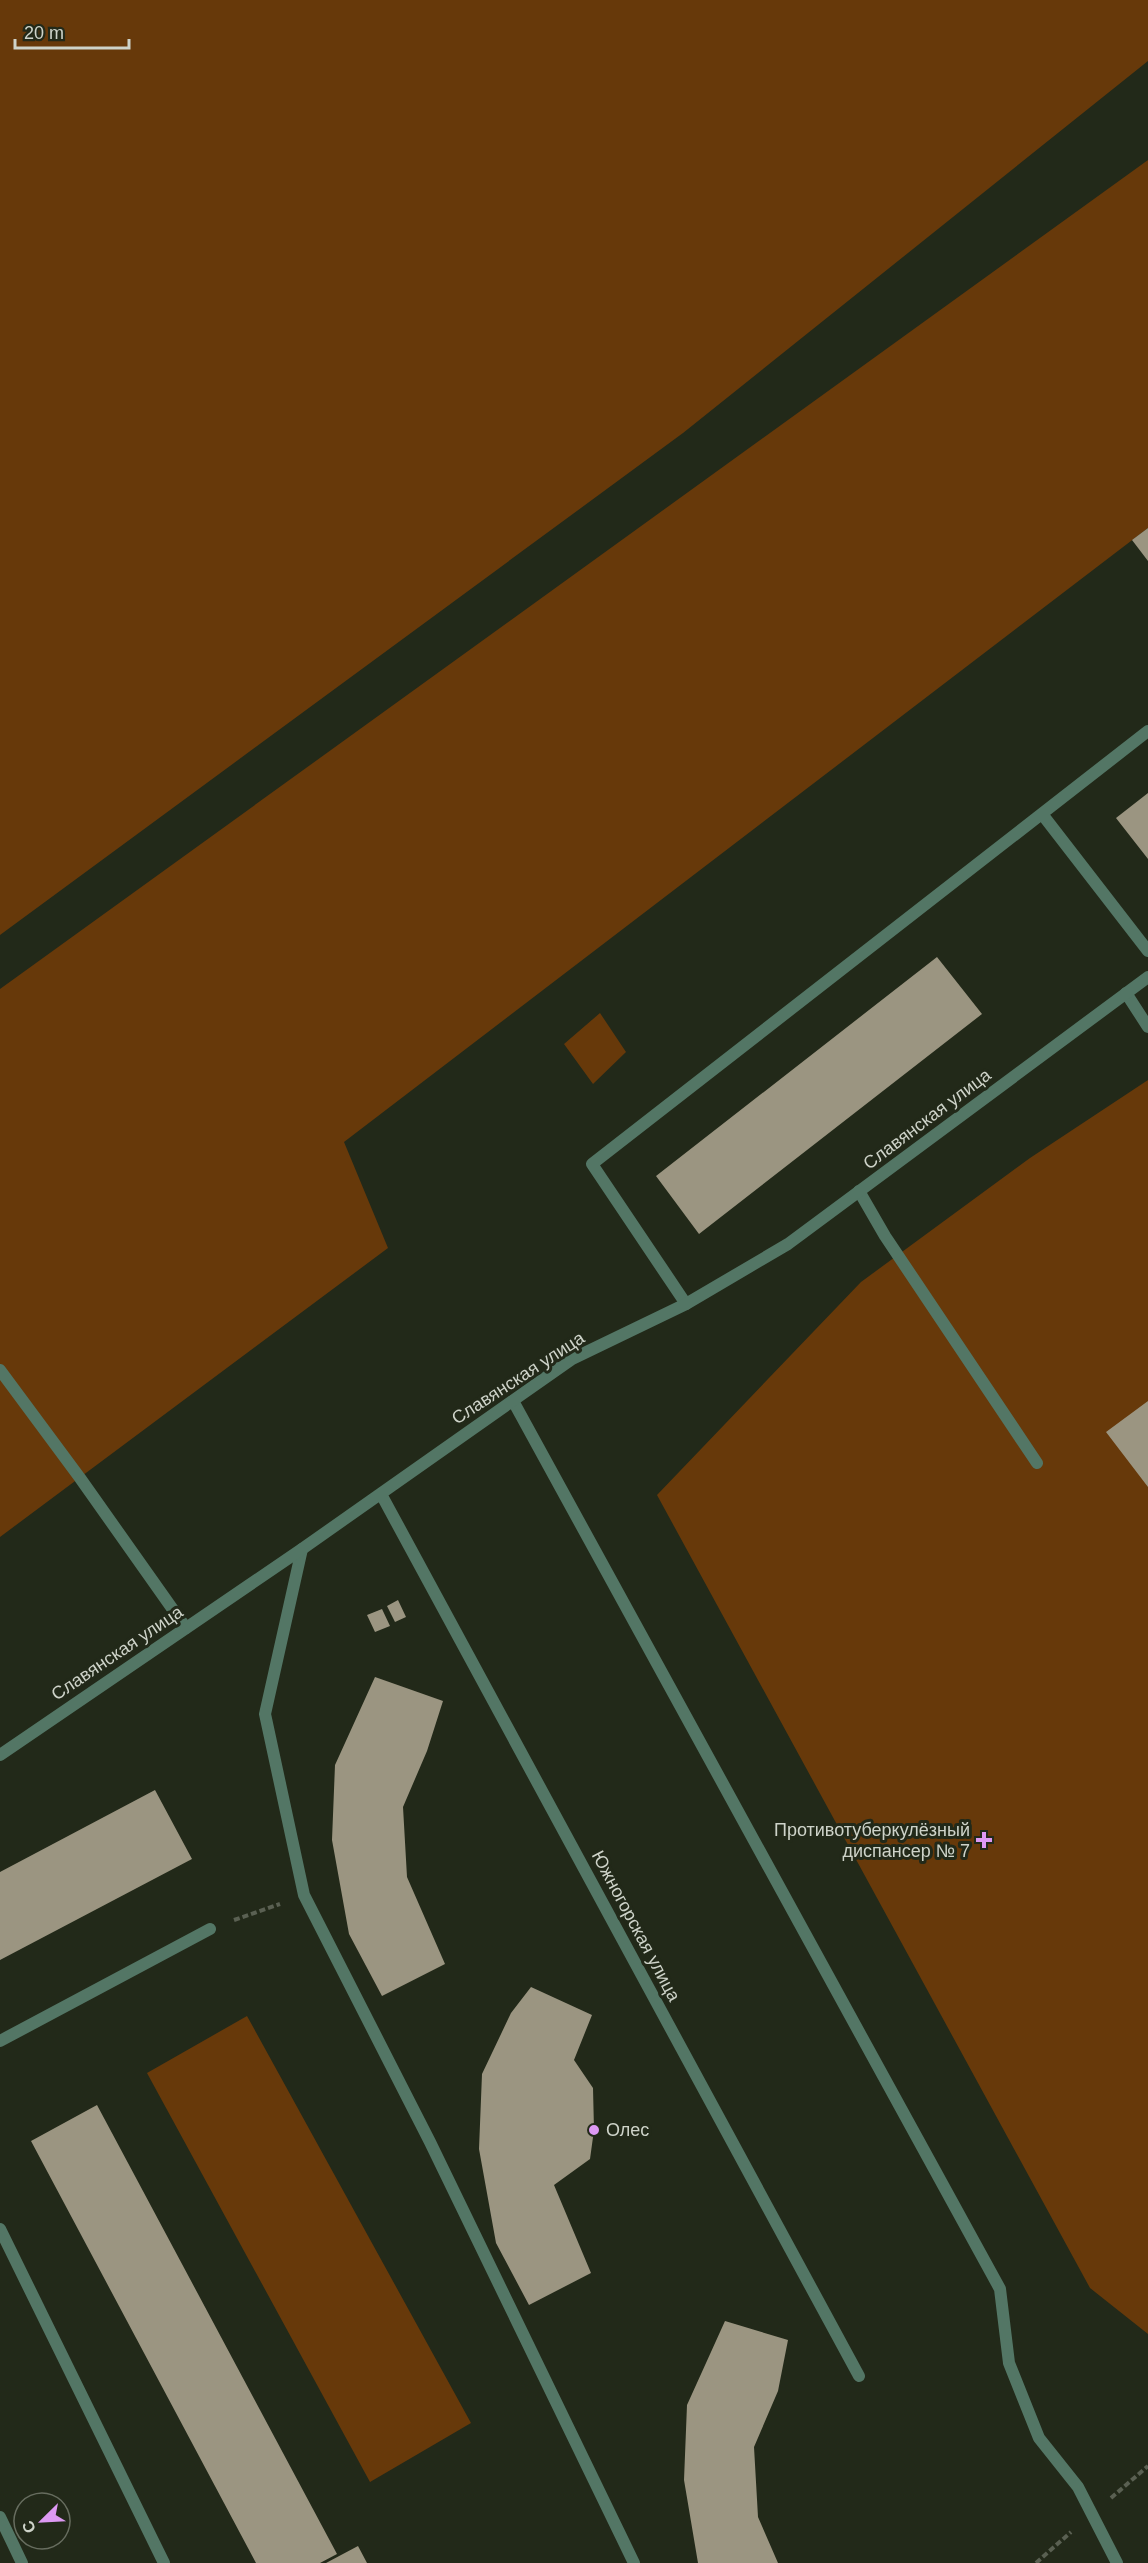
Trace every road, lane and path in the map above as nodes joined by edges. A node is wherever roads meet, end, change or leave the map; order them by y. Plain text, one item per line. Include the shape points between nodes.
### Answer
1 (1148, 731) edge
2 (1042, 814) junction
3 (1148, 951) edge
4 (1148, 977) edge
5 (1126, 993) junction
6 (1148, 1027) edge
7 (859, 1191) junction
8 (686, 1304) junction
9 (0, 1370) edge
10 (513, 1401) junction
11 (1037, 1463) dead end
12 (381, 1494) junction
13 (302, 1549) junction
14 (186, 1628) junction
15 (0, 1755) edge
16 (304, 1895) junction
17 (210, 1929) joint
18 (0, 2041) edge
19 (0, 2229) edge
20 (859, 2376) dead end
21 (0, 2517) edge
22 (22, 2563) edge
23 (164, 2563) edge
24 (634, 2563) edge
25 (1117, 2563) edge

1 - 2 street
2 - 3 street
2 - 8 street via 592,1164
4 - 5 street, Славянская улица
5 - 6 street
5 - 7 street, Славянская улица
7 - 8 street, Славянская улица via 788,1244
7 - 11 street
8 - 10 street, Славянская улица via 572,1359
9 - 14 street
10 - 12 street, Славянская улица
10 - 25 street via 1000,2289 1009,2363 1038,2438 1078,2487
12 - 13 street, Славянская улица
12 - 20 street, Южногорская улица
13 - 14 street, Славянская улица
13 - 16 street via 265,1714
14 - 15 street, Славянская улица
16 - 17 path
16 - 24 street via 430,2142
17 - 18 street
19 - 23 street
21 - 22 street

